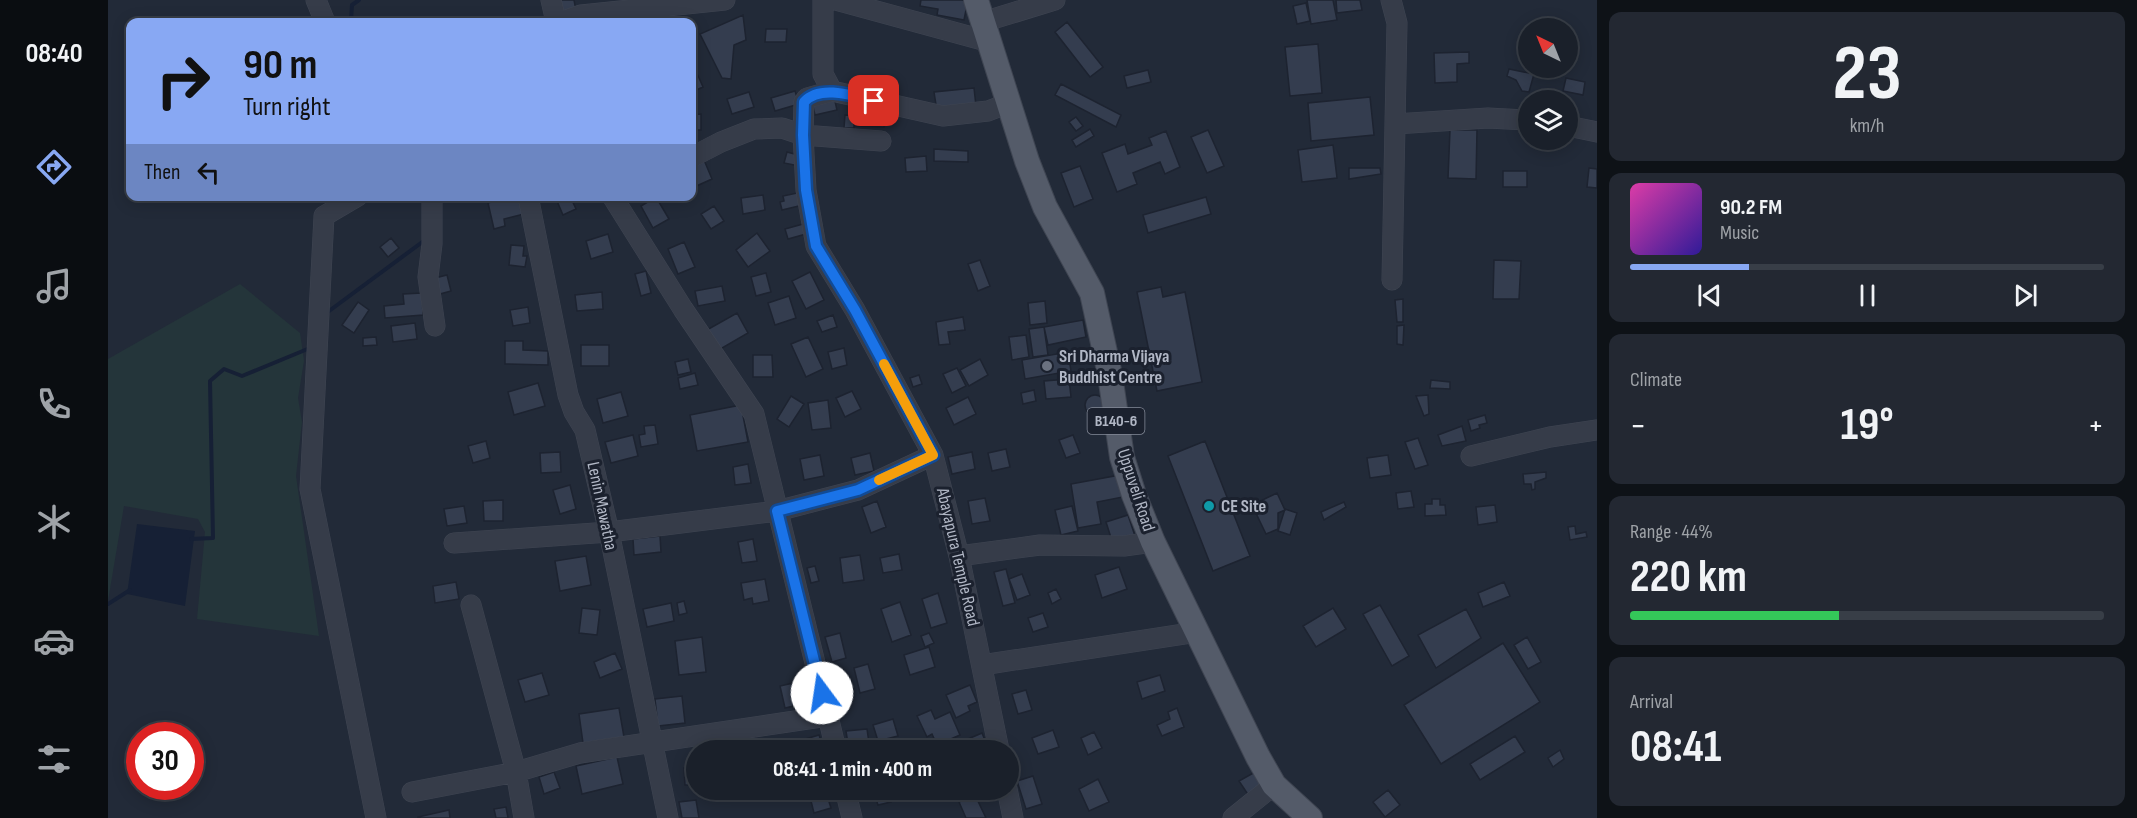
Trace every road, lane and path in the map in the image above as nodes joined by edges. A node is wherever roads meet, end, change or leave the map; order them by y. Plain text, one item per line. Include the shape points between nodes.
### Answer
1 (316, 0) edge
2 (551, 0) edge
3 (725, 0) edge
4 (823, 0) edge
5 (836, 0) edge
6 (1055, 0) edge
7 (1391, 0) edge
8 (323, 18) edge
9 (555, 18) edge
10 (572, 18) edge
11 (983, 21) edge
12 (832, 91) junction
13 (1009, 103) junction
14 (1518, 120) edge
15 (1395, 124) junction
16 (1578, 128) edge
17 (1597, 132) edge
18 (803, 135) junction
19 (881, 141) dead end
20 (696, 156) edge
21 (350, 201) edge
22 (432, 201) edge
23 (529, 201) edge
24 (616, 201) edge
25 (1392, 279) dead end
26 (435, 326) dead end
27 (1597, 430) edge
28 (933, 455) junction
29 (1471, 456) dead end
30 (777, 511) junction
31 (609, 532) junction
32 (1154, 542) junction
33 (454, 543) dead end
34 (959, 556) junction
35 (471, 605) dead end
36 (1197, 632) junction
37 (982, 665) junction
38 (828, 716) junction
39 (834, 740) edge
40 (997, 740) edge
41 (653, 742) junction
42 (516, 772) junction
43 (1274, 785) junction
44 (412, 792) dead end
45 (848, 800) edge
46 (1009, 800) edge
47 (376, 818) edge
48 (524, 818) edge
49 (668, 818) edge
50 (852, 818) edge
51 (1013, 818) edge
52 (1233, 818) edge
53 (1310, 818) edge

1 - 8 street
2 - 9 street
3 - 10 street
4 - 12 street via 823,74
5 - 11 street
6 - 11 street
7 - 15 street via 1396,23
11 - 13 main road, Uppuveli Road / B140-6
12 - 13 street via 944,116 988,111
12 - 18 street, Abayapura Temple Road via 804,102
13 - 32 main road, Uppuveli Road / B140-6 via 1045,207 1092,293 1122,457
14 - 15 street
15 - 25 street
16 - 17 street
18 - 19 street
18 - 20 street via 782,128 754,129
18 - 28 street, Abayapura Temple Road via 806,190 816,246
21 - 47 street via 324,216 310,489
22 - 26 street via 428,277
23 - 31 street, Lenin Mawatha via 568,395 585,430
24 - 30 street via 754,414
27 - 29 street
28 - 30 street via 858,490
28 - 34 street, Abayapura Temple Road
30 - 31 street
30 - 38 street
31 - 33 street
31 - 41 street, Lenin Mawatha
32 - 34 street via 1040,546
32 - 36 main road, Uppuveli Road / B140-6
34 - 37 street, Abayapura Temple Road
35 - 42 street
36 - 37 street
36 - 43 main road, Uppuveli Road / B140-6
37 - 40 street, Abayapura Temple Road
38 - 39 street
38 - 41 street
41 - 42 street via 580,753
41 - 49 street, Lenin Mawatha
42 - 44 street
42 - 48 street
43 - 52 street
43 - 53 main road, Uppuveli Road / B140-6
45 - 50 street
46 - 51 street

